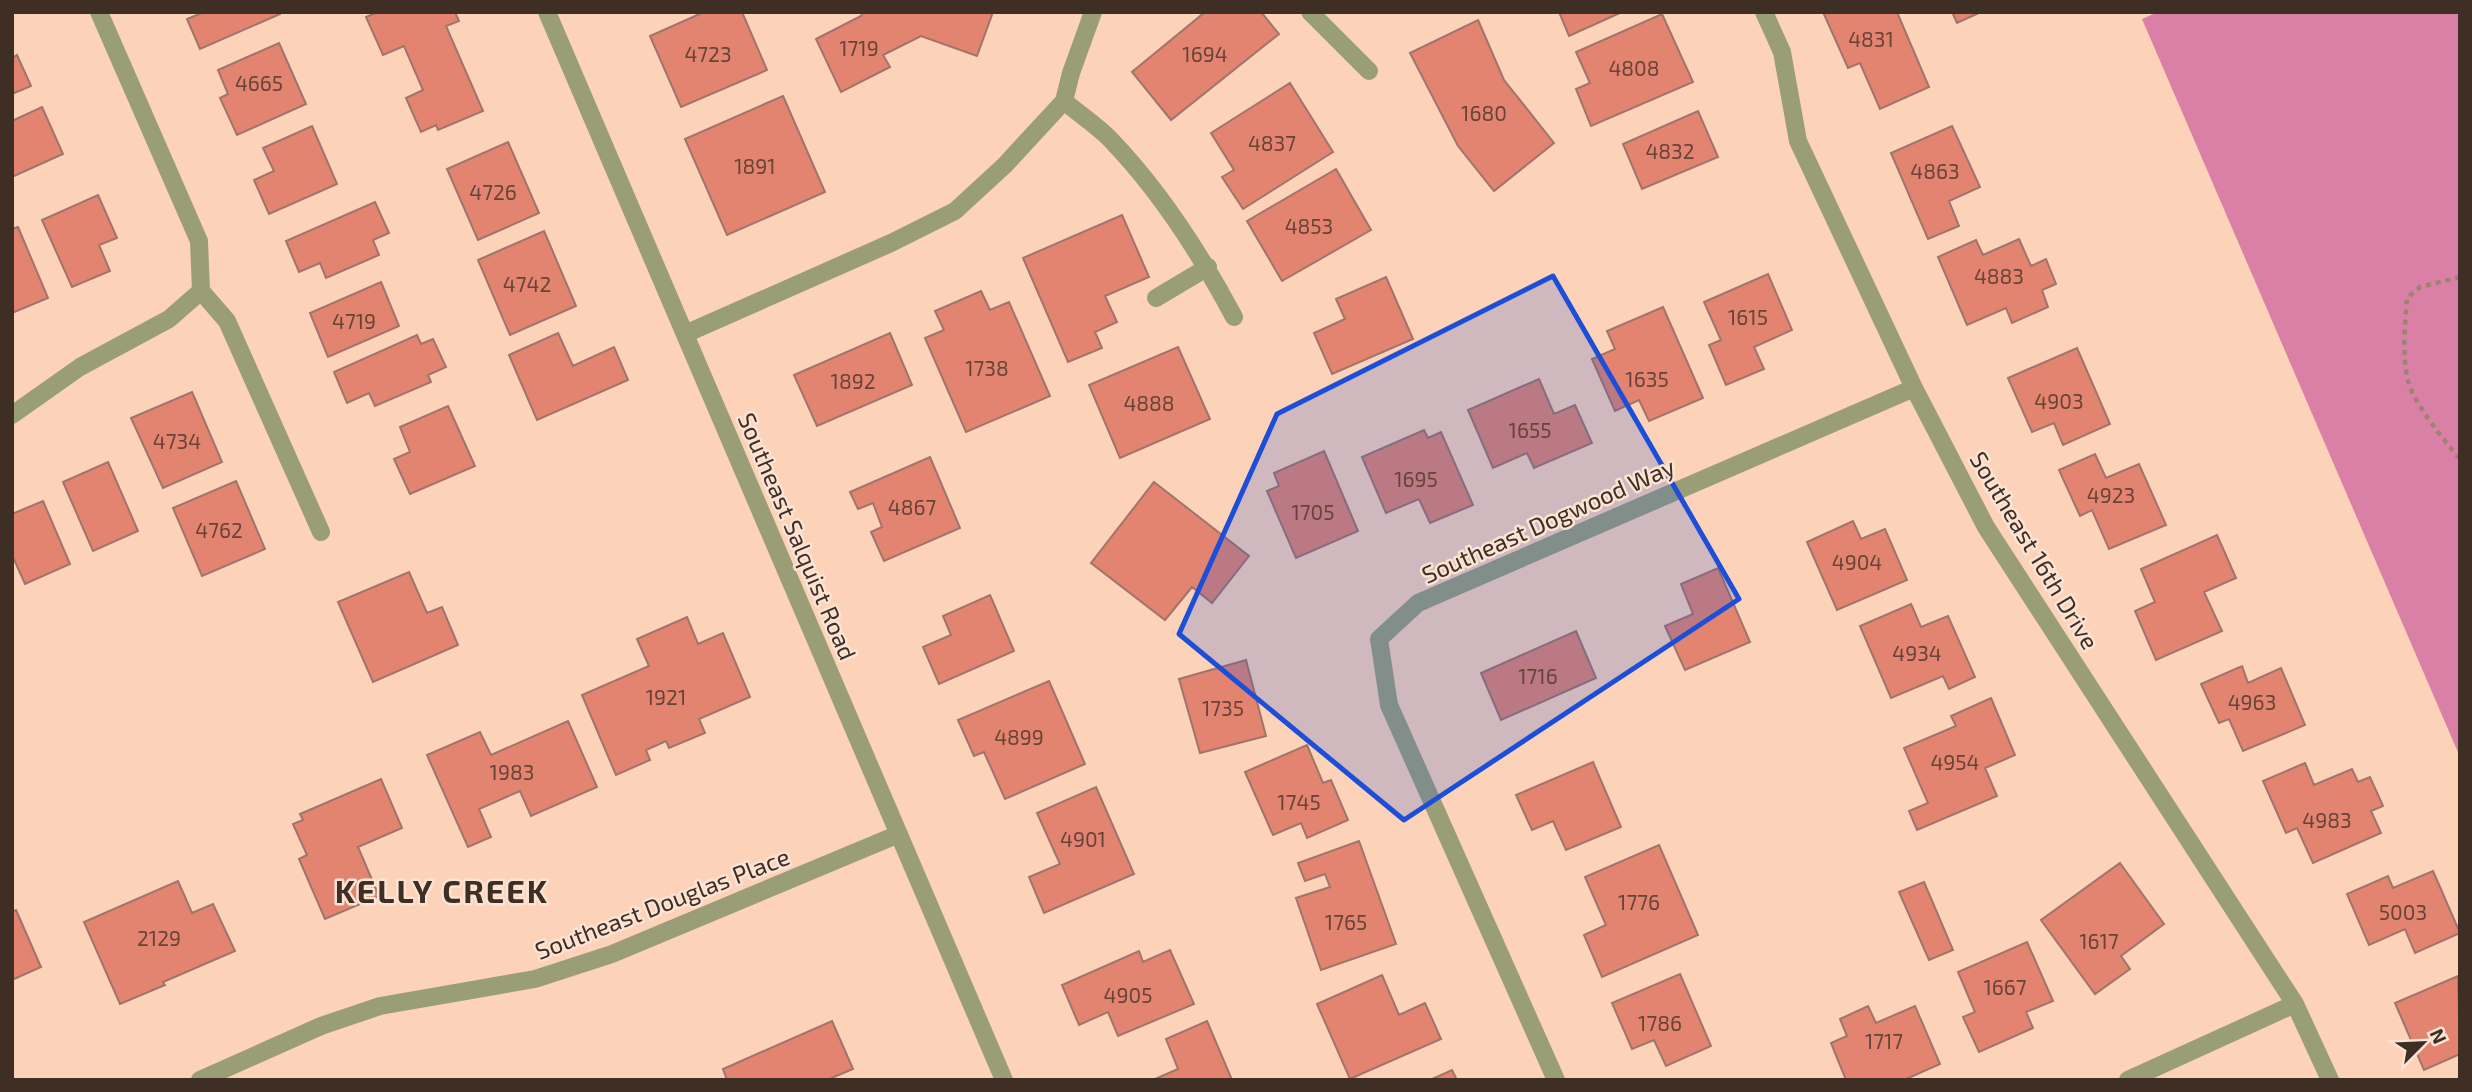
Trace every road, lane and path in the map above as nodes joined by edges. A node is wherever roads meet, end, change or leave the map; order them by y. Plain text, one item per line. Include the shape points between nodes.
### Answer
1 (99, 12) edge
2 (547, 12) edge
3 (1093, 12) edge
4 (1310, 12) edge
5 (1764, 12) edge
6 (1369, 71) dead end
7 (1064, 101) junction
8 (1208, 267) junction
9 (2460, 277) edge
10 (201, 291) junction
11 (1156, 298) dead end
12 (1234, 317) dead end
13 (685, 334) junction
14 (1913, 388) junction
15 (12, 415) edge
16 (2460, 459) edge
17 (321, 532) dead end
18 (899, 834) junction
19 (2295, 1004) junction
20 (200, 1080) edge
21 (1004, 1080) edge
22 (1556, 1080) edge
23 (2128, 1080) edge
24 (2330, 1080) edge

1 - 10 street via 199,241
2 - 13 street, Southeast Salquist Road
3 - 7 street
4 - 6 street
5 - 14 street, Southeast 16th Drive via 1782,52 1798,141
7 - 8 street via 1109,138 1169,209
7 - 13 street via 955,211
8 - 11 street
8 - 12 street
9 - 16 path via 2420,287 2407,298 2405,329 2408,382 2430,422
10 - 15 street via 169,319 80,367
10 - 17 street via 227,321
13 - 18 street, Southeast Salquist Road
14 - 19 street, Southeast 16th Drive via 1986,527
14 - 22 street, Southeast Dogwood Way via 1418,603 1379,639 1390,705
18 - 20 street, Southeast Douglas Place via 612,954 535,979 380,1006 321,1026
18 - 21 street, Southeast Salquist Road
19 - 23 street
19 - 24 street, Southeast 16th Drive

